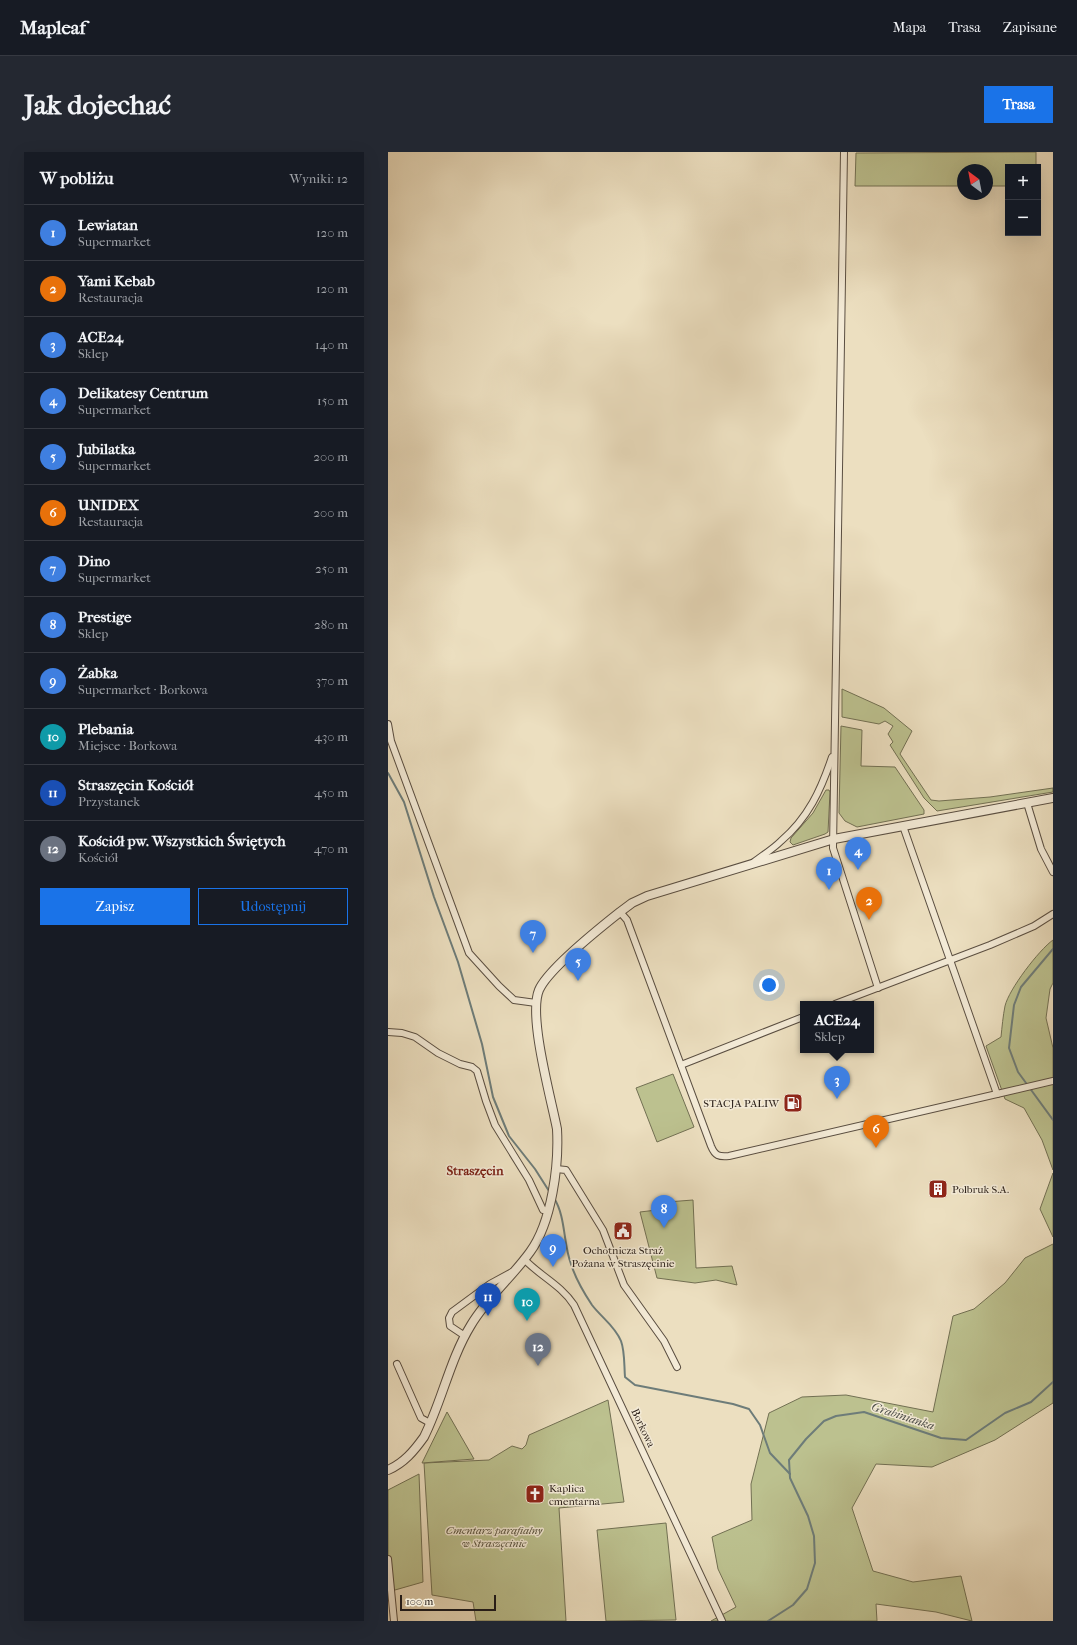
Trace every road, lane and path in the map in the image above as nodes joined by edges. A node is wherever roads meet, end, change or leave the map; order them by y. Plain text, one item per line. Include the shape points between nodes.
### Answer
1 (844, 152) edge
2 (388, 724) edge
3 (834, 752) junction
4 (1053, 798) edge
5 (1027, 803) junction
6 (903, 826) junction
7 (834, 838) junction
8 (752, 863) junction
9 (1053, 872) edge
10 (620, 912) junction
11 (1053, 914) edge
12 (950, 960) junction
13 (878, 988) junction
14 (843, 1001) edge
15 (536, 1003) junction
16 (800, 1018) edge
17 (388, 1032) edge
18 (681, 1065) junction
19 (1053, 1081) edge
20 (996, 1094) junction
21 (555, 1171) junction
22 (549, 1208) junction
23 (524, 1259) junction
24 (514, 1271) junction
25 (465, 1336) junction
26 (397, 1364) dead end
27 (677, 1367) dead end
28 (430, 1423) junction
29 (388, 1470) edge
30 (388, 1559) edge
31 (722, 1620) edge
32 (394, 1621) edge

1 - 3 street
2 - 15 street via 391,741 466,948 514,1000
3 - 7 street
3 - 8 street via 824,781 807,814 781,842
4 - 5 street
5 - 6 street
5 - 9 street via 1040,849
6 - 7 street
6 - 12 street
7 - 8 street
7 - 13 street via 833,848
8 - 10 street via 647,896
10 - 15 street via 550,975 542,986
10 - 18 street via 627,920
11 - 12 street via 1034,926
12 - 13 street
12 - 20 street
13 - 14 street
15 - 21 street via 538,1030 557,1129
16 - 18 street
17 - 22 street via 415,1037 438,1053 460,1064 472,1066 477,1071 495,1125 529,1180 539,1205 543,1210
18 - 20 street via 713,1152 722,1157
19 - 20 street
21 - 22 street
21 - 27 street via 566,1170 600,1224 624,1285 664,1341
22 - 23 street via 540,1236
23 - 24 street
23 - 31 street, Borkowa via 532,1268 563,1290 574,1305
24 - 25 street via 481,1310
24 - 25 street via 490,1284 452,1312 449,1318 450,1326
25 - 28 street
26 - 28 street via 421,1418
28 - 29 street via 416,1449 404,1461
30 - 32 street

